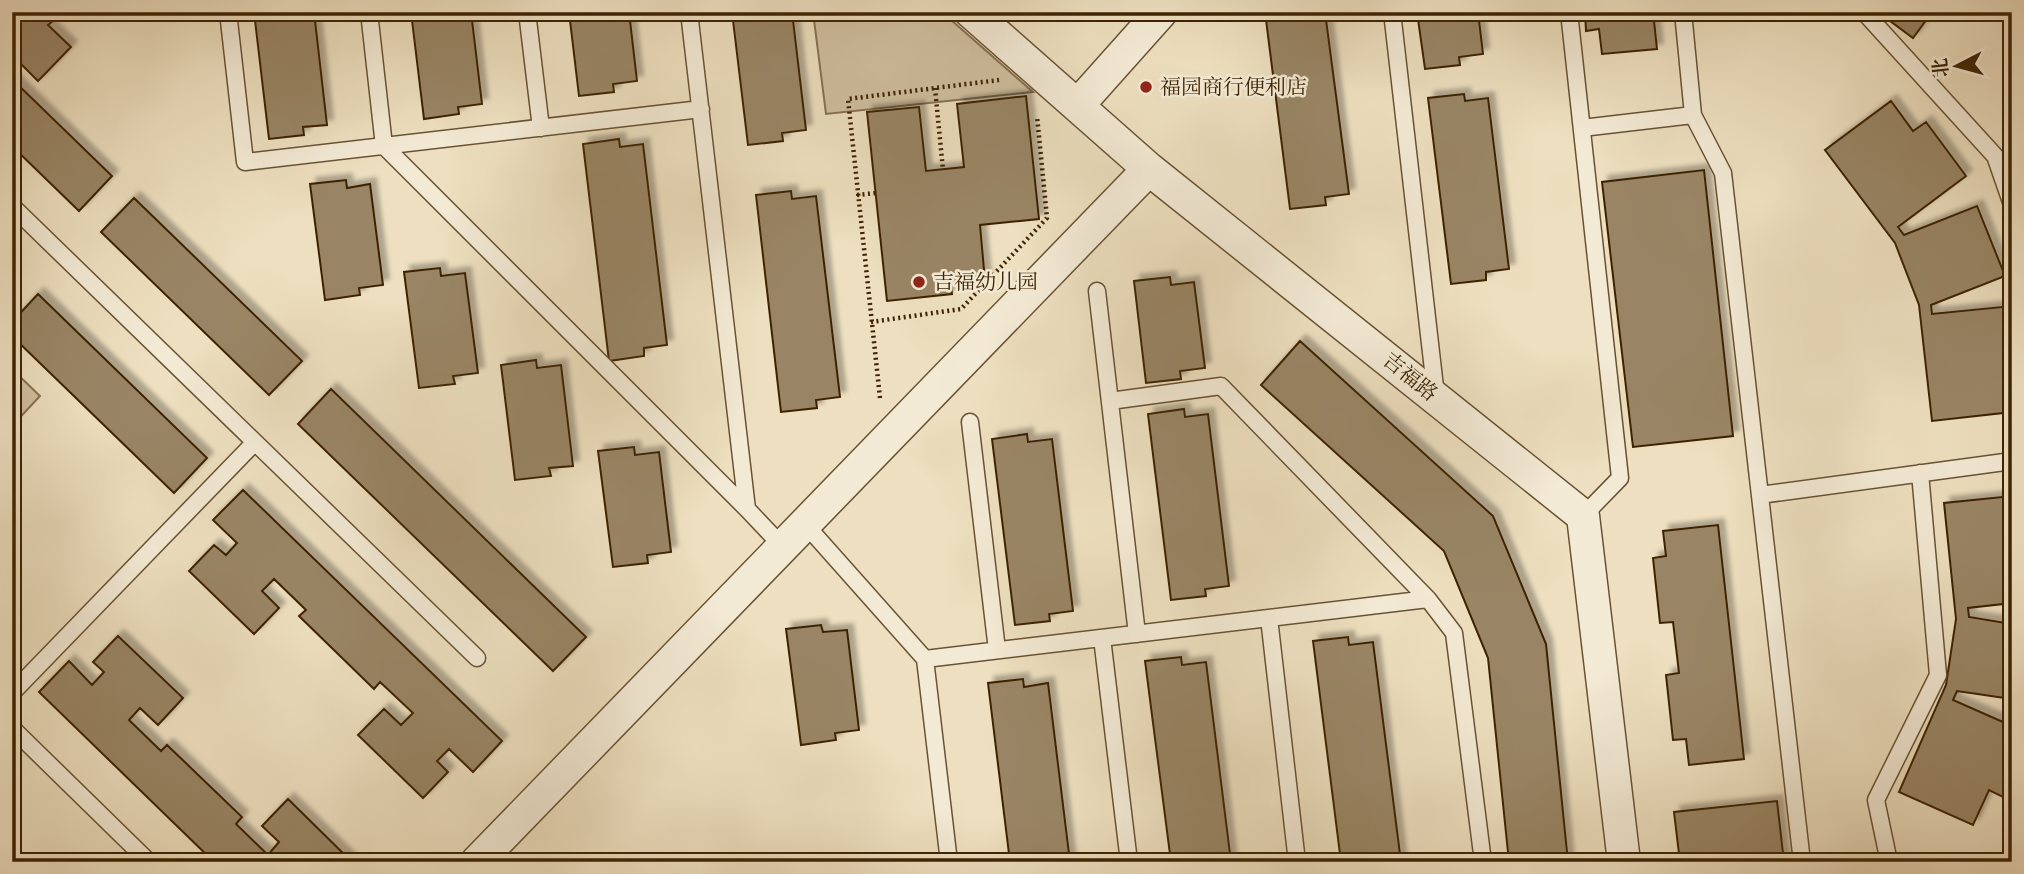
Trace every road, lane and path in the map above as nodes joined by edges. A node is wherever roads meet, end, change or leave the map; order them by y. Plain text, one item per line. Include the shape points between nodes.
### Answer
1 (228, 12) edge
2 (369, 12) edge
3 (527, 12) edge
4 (689, 12) edge
5 (971, 12) edge
6 (1161, 12) edge
7 (1392, 12) edge
8 (1569, 12) edge
9 (1683, 12) edge
10 (1864, 12) edge
11 (1011, 79) dead end
12 (935, 88) junction
13 (1078, 105) junction
14 (701, 109) junction
15 (1037, 111) dead end
16 (1693, 115) junction
17 (541, 128) junction
18 (1582, 128) junction
19 (384, 146) junction
20 (1149, 169) junction
21 (943, 170) dead end
22 (876, 193) dead end
23 (857, 195) junction
24 (2012, 205) edge
25 (12, 206) edge
26 (1097, 291) dead end
27 (871, 323) junction
28 (1436, 398) junction
29 (880, 399) dead end
30 (1110, 401) junction
31 (971, 422) dead end
32 (255, 442) junction
33 (2012, 461) edge
34 (1920, 473) junction
35 (1760, 495) junction
36 (747, 509) junction
37 (1583, 516) junction
38 (805, 524) junction
39 (783, 547) junction
40 (1428, 599) junction
41 (1269, 618) junction
42 (1137, 634) junction
43 (1102, 638) junction
44 (997, 650) junction
45 (477, 658) dead end
46 (925, 659) junction
47 (12, 693) edge
48 (12, 728) edge
49 (149, 862) edge
50 (477, 862) edge
51 (948, 862) edge
52 (1129, 862) edge
53 (1297, 862) edge
54 (1483, 862) edge
55 (1625, 862) edge
56 (1802, 862) edge
57 (1889, 862) edge

1 - 19 lane via 245,162
2 - 19 lane
3 - 17 lane
4 - 14 lane
5 - 13 street, 吉福路
6 - 13 street
7 - 28 lane
8 - 18 lane
9 - 16 lane
10 - 24 lane via 1994,156
11 - 12 path
12 - 21 path
12 - 23 path via 848,99
13 - 20 street, 吉福路
14 - 17 lane
14 - 36 lane
15 - 27 path via 1047,218 961,309
16 - 18 lane
16 - 35 lane via 1723,173
17 - 19 lane
18 - 37 lane via 1620,478
19 - 36 lane
20 - 28 street, 吉福路
20 - 38 street
22 - 23 path
23 - 27 path
25 - 32 lane
26 - 30 lane
27 - 29 path
28 - 37 street, 吉福路
30 - 40 lane via 1222,386
30 - 42 lane
31 - 44 lane
32 - 45 lane
32 - 47 lane
33 - 34 lane
34 - 35 lane
34 - 57 lane via 1938,675 1876,800
35 - 56 lane
36 - 39 lane
37 - 55 street
38 - 39 street
38 - 46 lane
39 - 50 street
40 - 41 lane
40 - 54 lane via 1454,633
41 - 42 lane
41 - 53 lane
42 - 43 lane
43 - 44 lane
43 - 52 lane
44 - 46 lane
46 - 51 lane
48 - 49 lane

